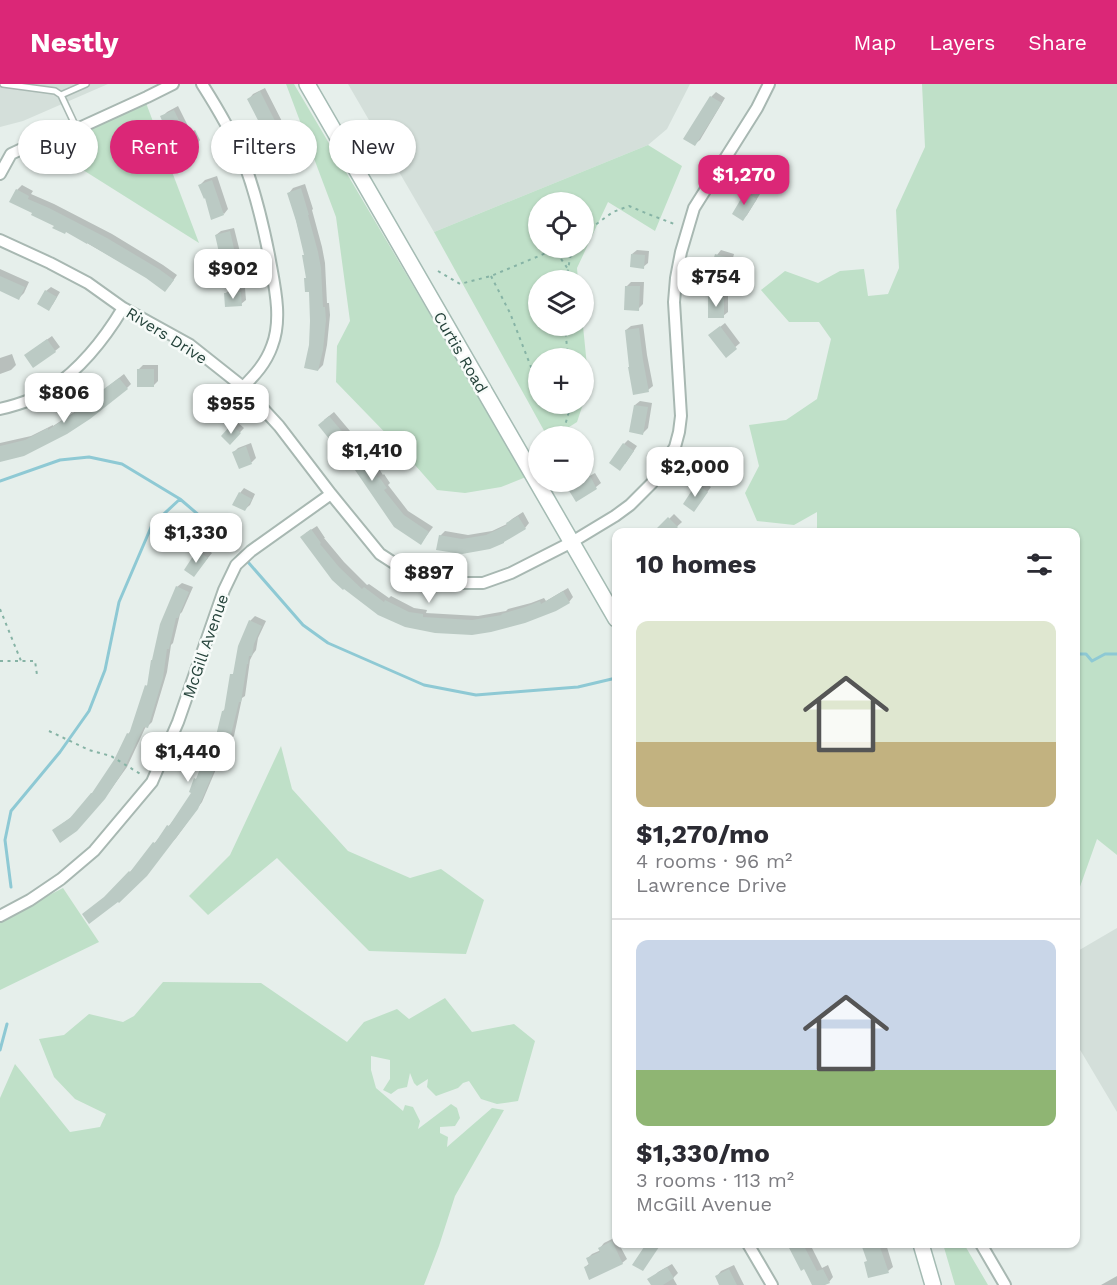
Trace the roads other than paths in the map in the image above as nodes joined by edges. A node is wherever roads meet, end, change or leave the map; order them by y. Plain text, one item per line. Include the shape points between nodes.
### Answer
1 (3, 84) edge
2 (86, 84) edge
3 (202, 84) edge
4 (307, 84) edge
5 (770, 84) edge
6 (168, 85) edge
7 (61, 95) junction
8 (73, 120) edge
9 (96, 120) edge
10 (6, 153) edge
11 (0, 174) edge
12 (0, 240) edge
13 (123, 308) junction
14 (243, 387) junction
15 (0, 410) edge
16 (332, 494) junction
17 (572, 542) junction
18 (612, 612) edge
19 (0, 916) edge
20 (750, 1248) edge
21 (922, 1248) edge
22 (983, 1248) edge
23 (772, 1285) edge
24 (933, 1285) edge
25 (1005, 1285) edge

1 - 7 lane
2 - 7 lane
3 - 14 street via 241,155 261,213 275,289 277,324 272,346 259,371
4 - 17 main road, Curtis Road
5 - 17 street, Rivers Drive via 694,208 687,228 674,302 681,410 675,447 652,483 630,505
6 - 9 street
7 - 8 lane
10 - 11 street
12 - 13 street, Rivers Drive via 88,283
13 - 14 street, Rivers Drive via 190,345
13 - 15 street via 93,351 74,370 51,389
14 - 16 street, Rivers Drive
16 - 17 street, Rivers Drive via 381,554 414,576 453,583 483,583
16 - 19 street, McGill Avenue via 236,565 152,782 94,851 61,879
17 - 18 main road, Curtis Road
20 - 23 street
21 - 24 main road
22 - 25 street

